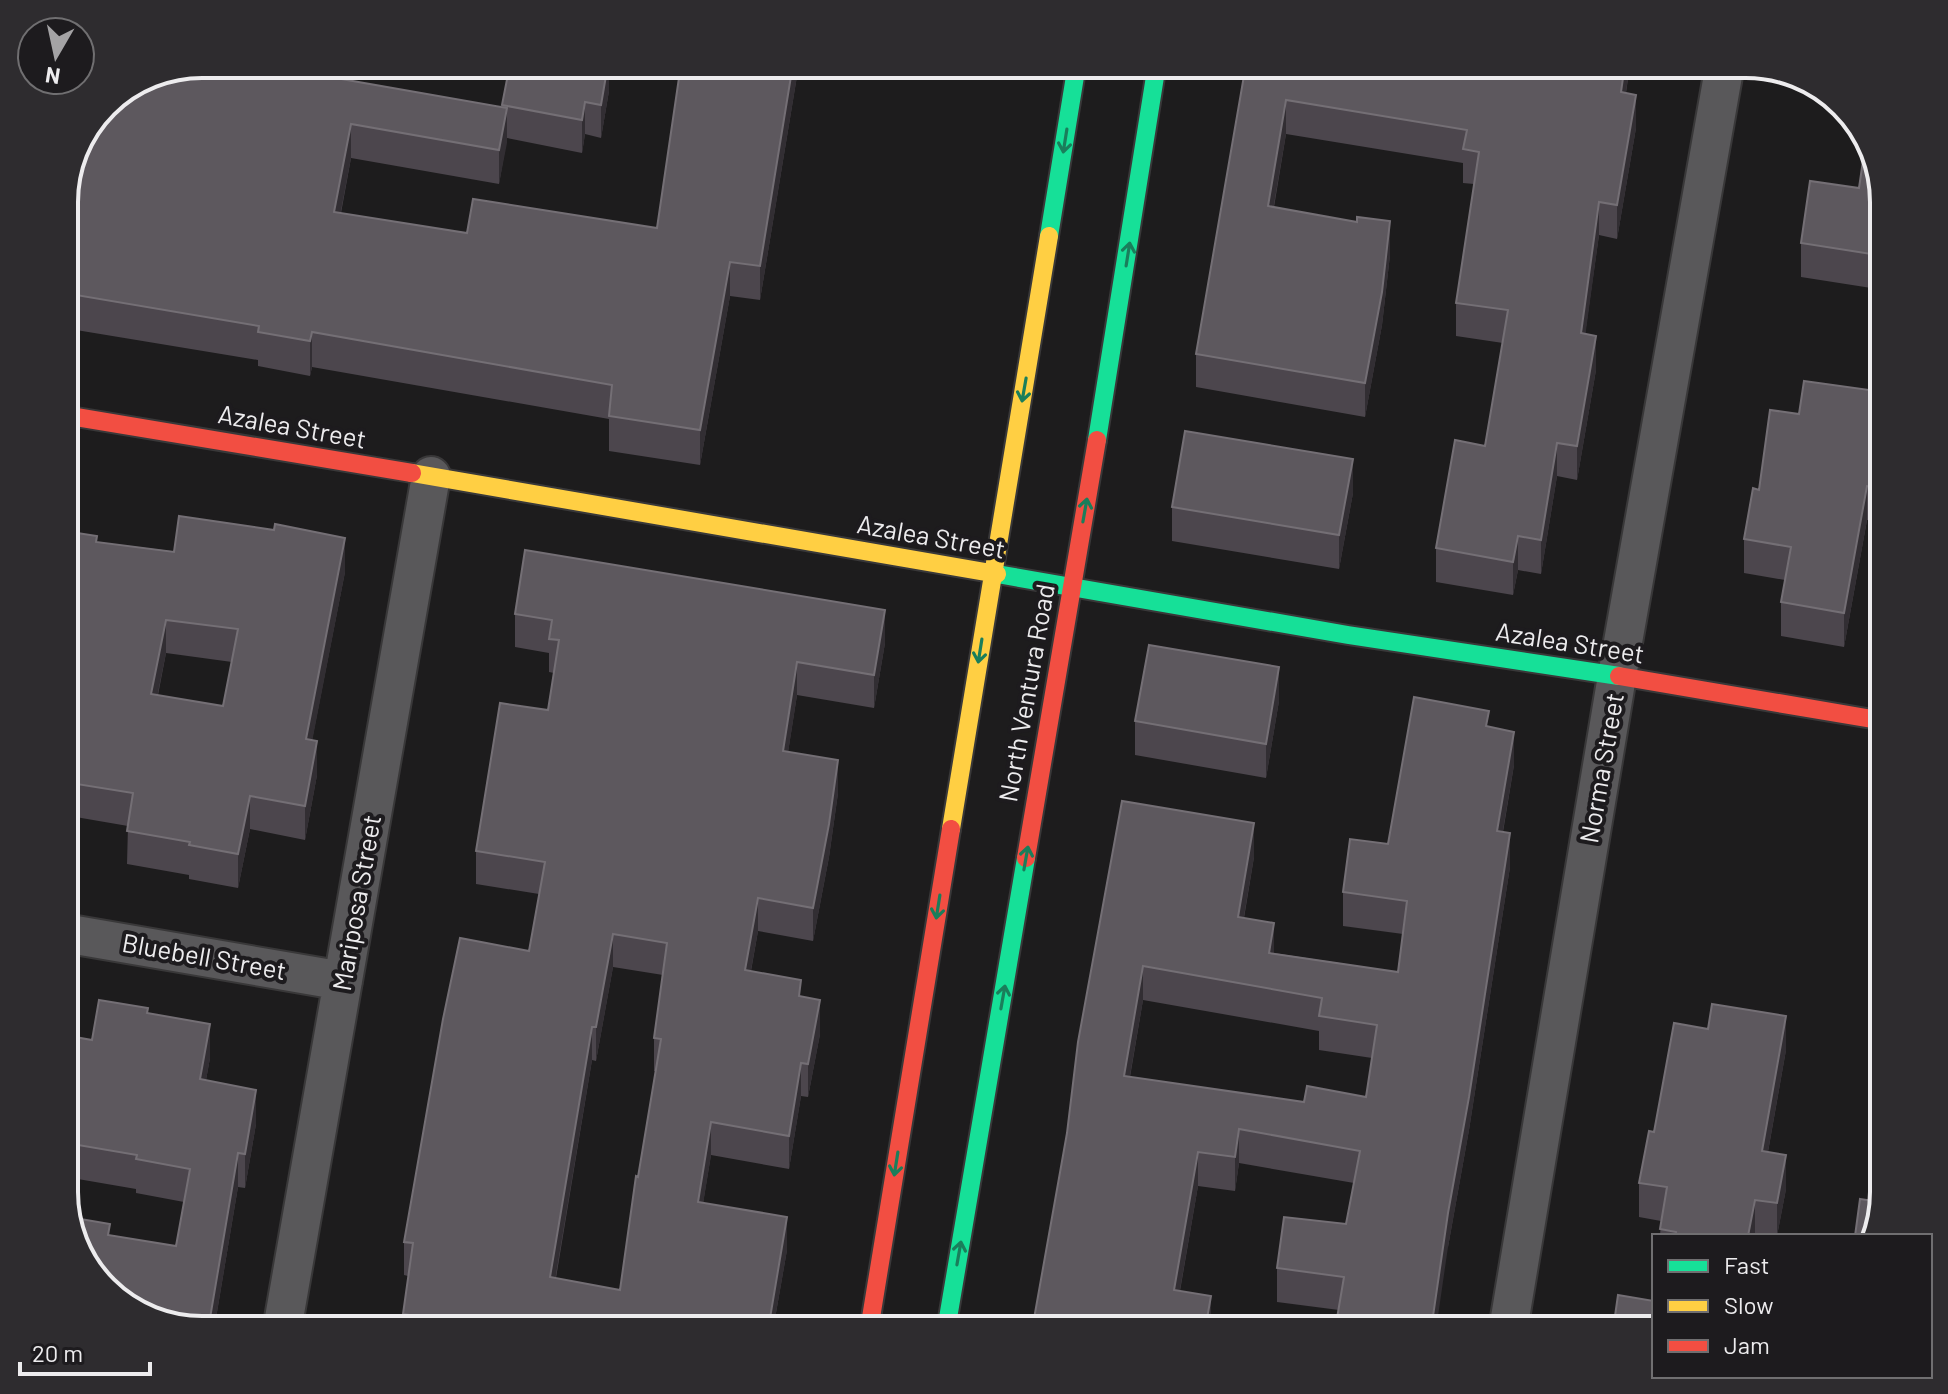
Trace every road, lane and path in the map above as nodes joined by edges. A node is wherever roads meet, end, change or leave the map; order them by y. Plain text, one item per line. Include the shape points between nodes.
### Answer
1 (1075, 78) edge
2 (1155, 78) edge
3 (1723, 78) edge
4 (78, 417) edge
5 (431, 476) junction
6 (993, 574) junction
7 (1072, 587) junction
8 (1617, 676) junction
9 (1870, 719) edge
10 (78, 935) edge
11 (343, 981) junction
12 (284, 1316) edge
13 (871, 1316) edge
14 (948, 1316) edge
15 (1510, 1316) edge

1 -> 6 main road, North Ventura Road
7 -> 2 main road, North Ventura Road
3 - 8 street, Norma Street
4 - 5 main road, Azalea Street
5 - 6 main road, Azalea Street
5 - 11 street, Mariposa Street
6 - 7 main road, Azalea Street
6 -> 13 main road, North Ventura Road
7 - 8 main road, Azalea Street
14 -> 7 main road, North Ventura Road
8 - 9 main road, Azalea Street
8 - 15 street, Norma Street
10 - 11 street, Bluebell Street
11 - 12 street, Mariposa Street

